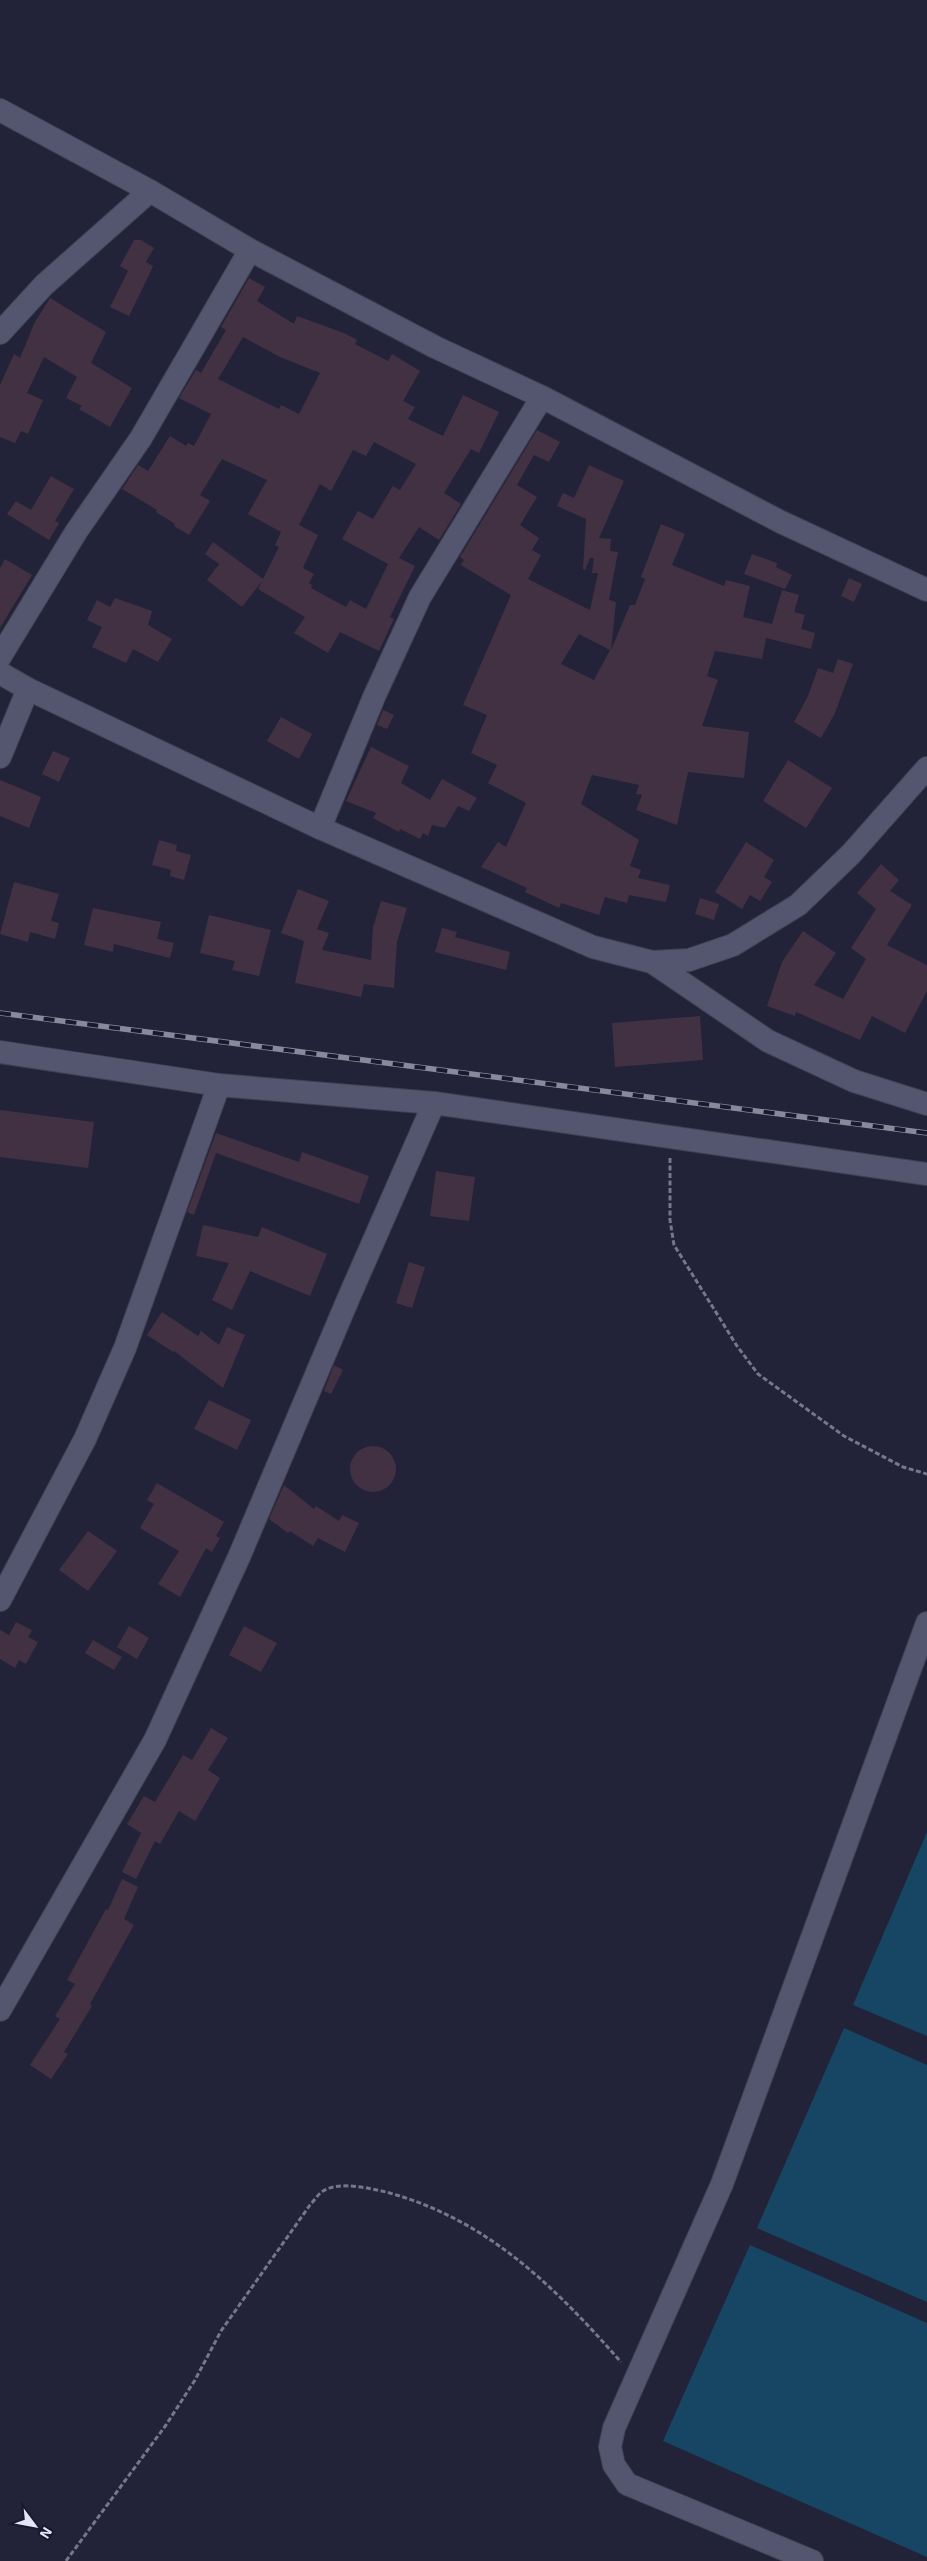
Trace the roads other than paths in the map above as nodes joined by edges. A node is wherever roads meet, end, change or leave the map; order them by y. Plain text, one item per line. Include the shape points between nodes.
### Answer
1 (0, 110) edge
2 (150, 191) junction
3 (250, 250) junction
4 (0, 333) edge
5 (542, 397) junction
6 (927, 590) edge
7 (0, 657) edge
8 (0, 673) edge
9 (28, 689) junction
10 (0, 758) edge
11 (927, 768) edge
12 (320, 828) junction
13 (652, 962) junction
14 (0, 1052) edge
15 (219, 1085) junction
16 (434, 1103) junction
17 (927, 1104) edge
18 (927, 1174) edge
19 (0, 1600) edge
20 (927, 1623) edge
21 (0, 2010) edge
22 (812, 2561) edge

1 - 2 street
2 - 3 street
2 - 4 street via 44,285
3 - 5 street via 434,347
3 - 7 street via 142,438 76,532
5 - 6 street via 781,522
5 - 12 street via 420,597 374,696
8 - 9 street
9 - 10 street
9 - 12 street
11 - 13 street via 851,854 798,905 733,945 689,960
12 - 13 street via 592,947
13 - 17 street via 768,1041 854,1081
14 - 15 street
15 - 16 street
15 - 19 street via 125,1348 85,1439
16 - 18 street
16 - 21 street via 240,1557 155,1740
20 - 22 street via 722,2184 634,2378 610,2447 614,2466 627,2484

